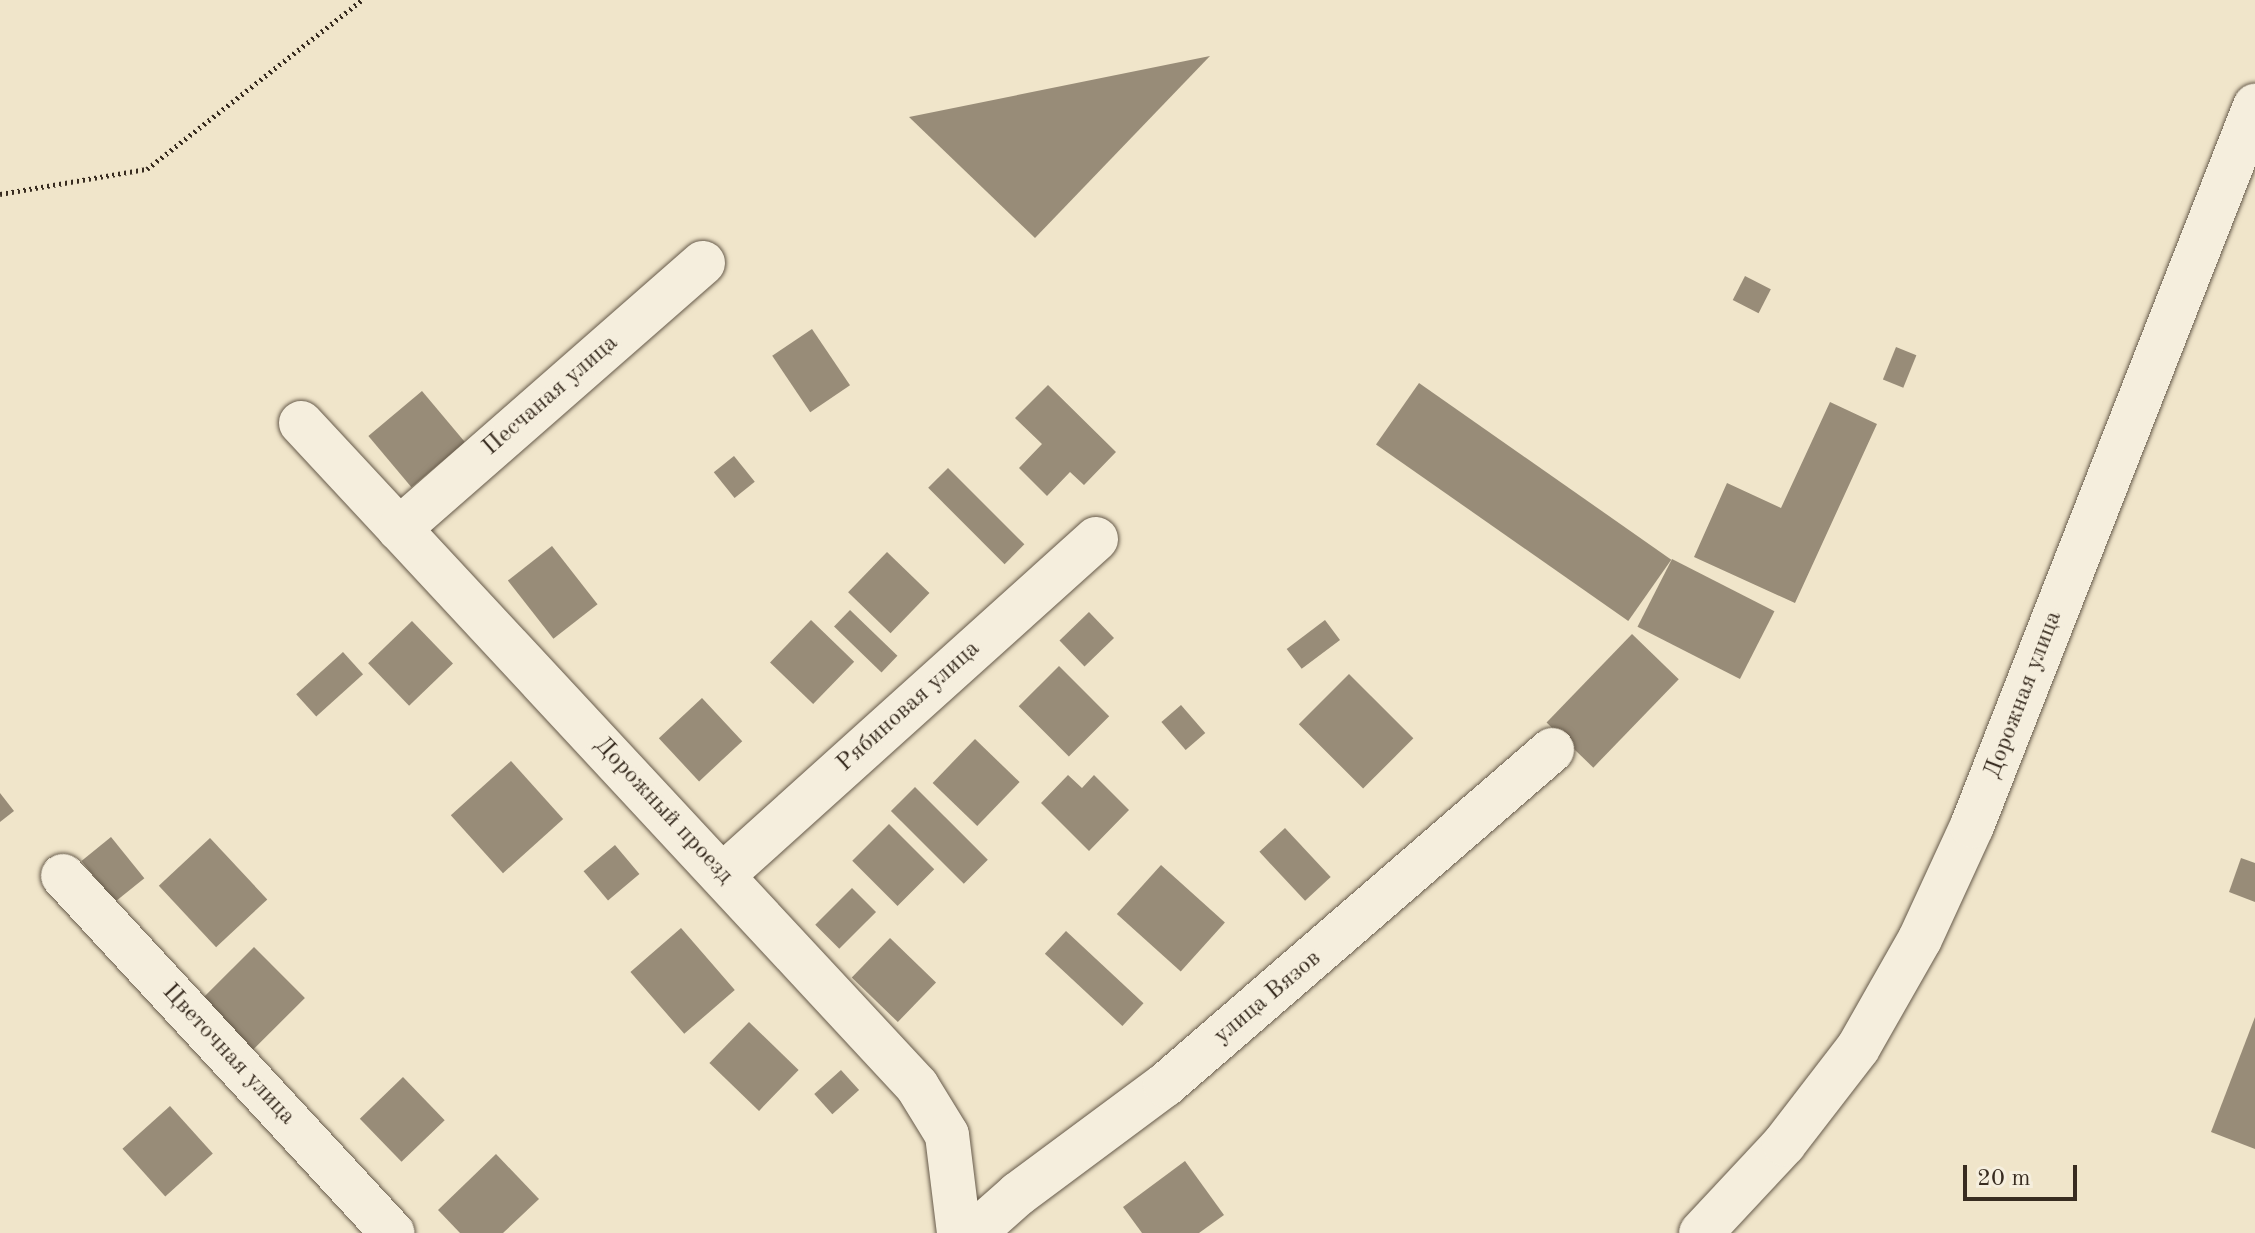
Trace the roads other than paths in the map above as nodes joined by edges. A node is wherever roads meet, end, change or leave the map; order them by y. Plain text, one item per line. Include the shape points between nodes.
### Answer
1 (2255, 106) edge
2 (703, 263) dead end
3 (301, 423) dead end
4 (399, 529) junction
5 (1096, 539) dead end
6 (1552, 750) dead end
7 (723, 875) junction
8 (63, 876) dead end
9 (393, 1233) edge
10 (959, 1233) edge
11 (974, 1233) edge
12 (1701, 1233) edge

1 - 12 street, Дорожная улица via 1972,826 1920,939 1858,1048 1784,1144
2 - 4 street, Песчаная улица
3 - 4 street, Дорожный проезд
4 - 7 street, Дорожный проезд
5 - 7 street, Рябиновая улица
6 - 11 street, улица Вязов via 1165,1085
7 - 10 street, Дорожный проезд via 917,1086 947,1135
8 - 9 street, Цветочная улица

